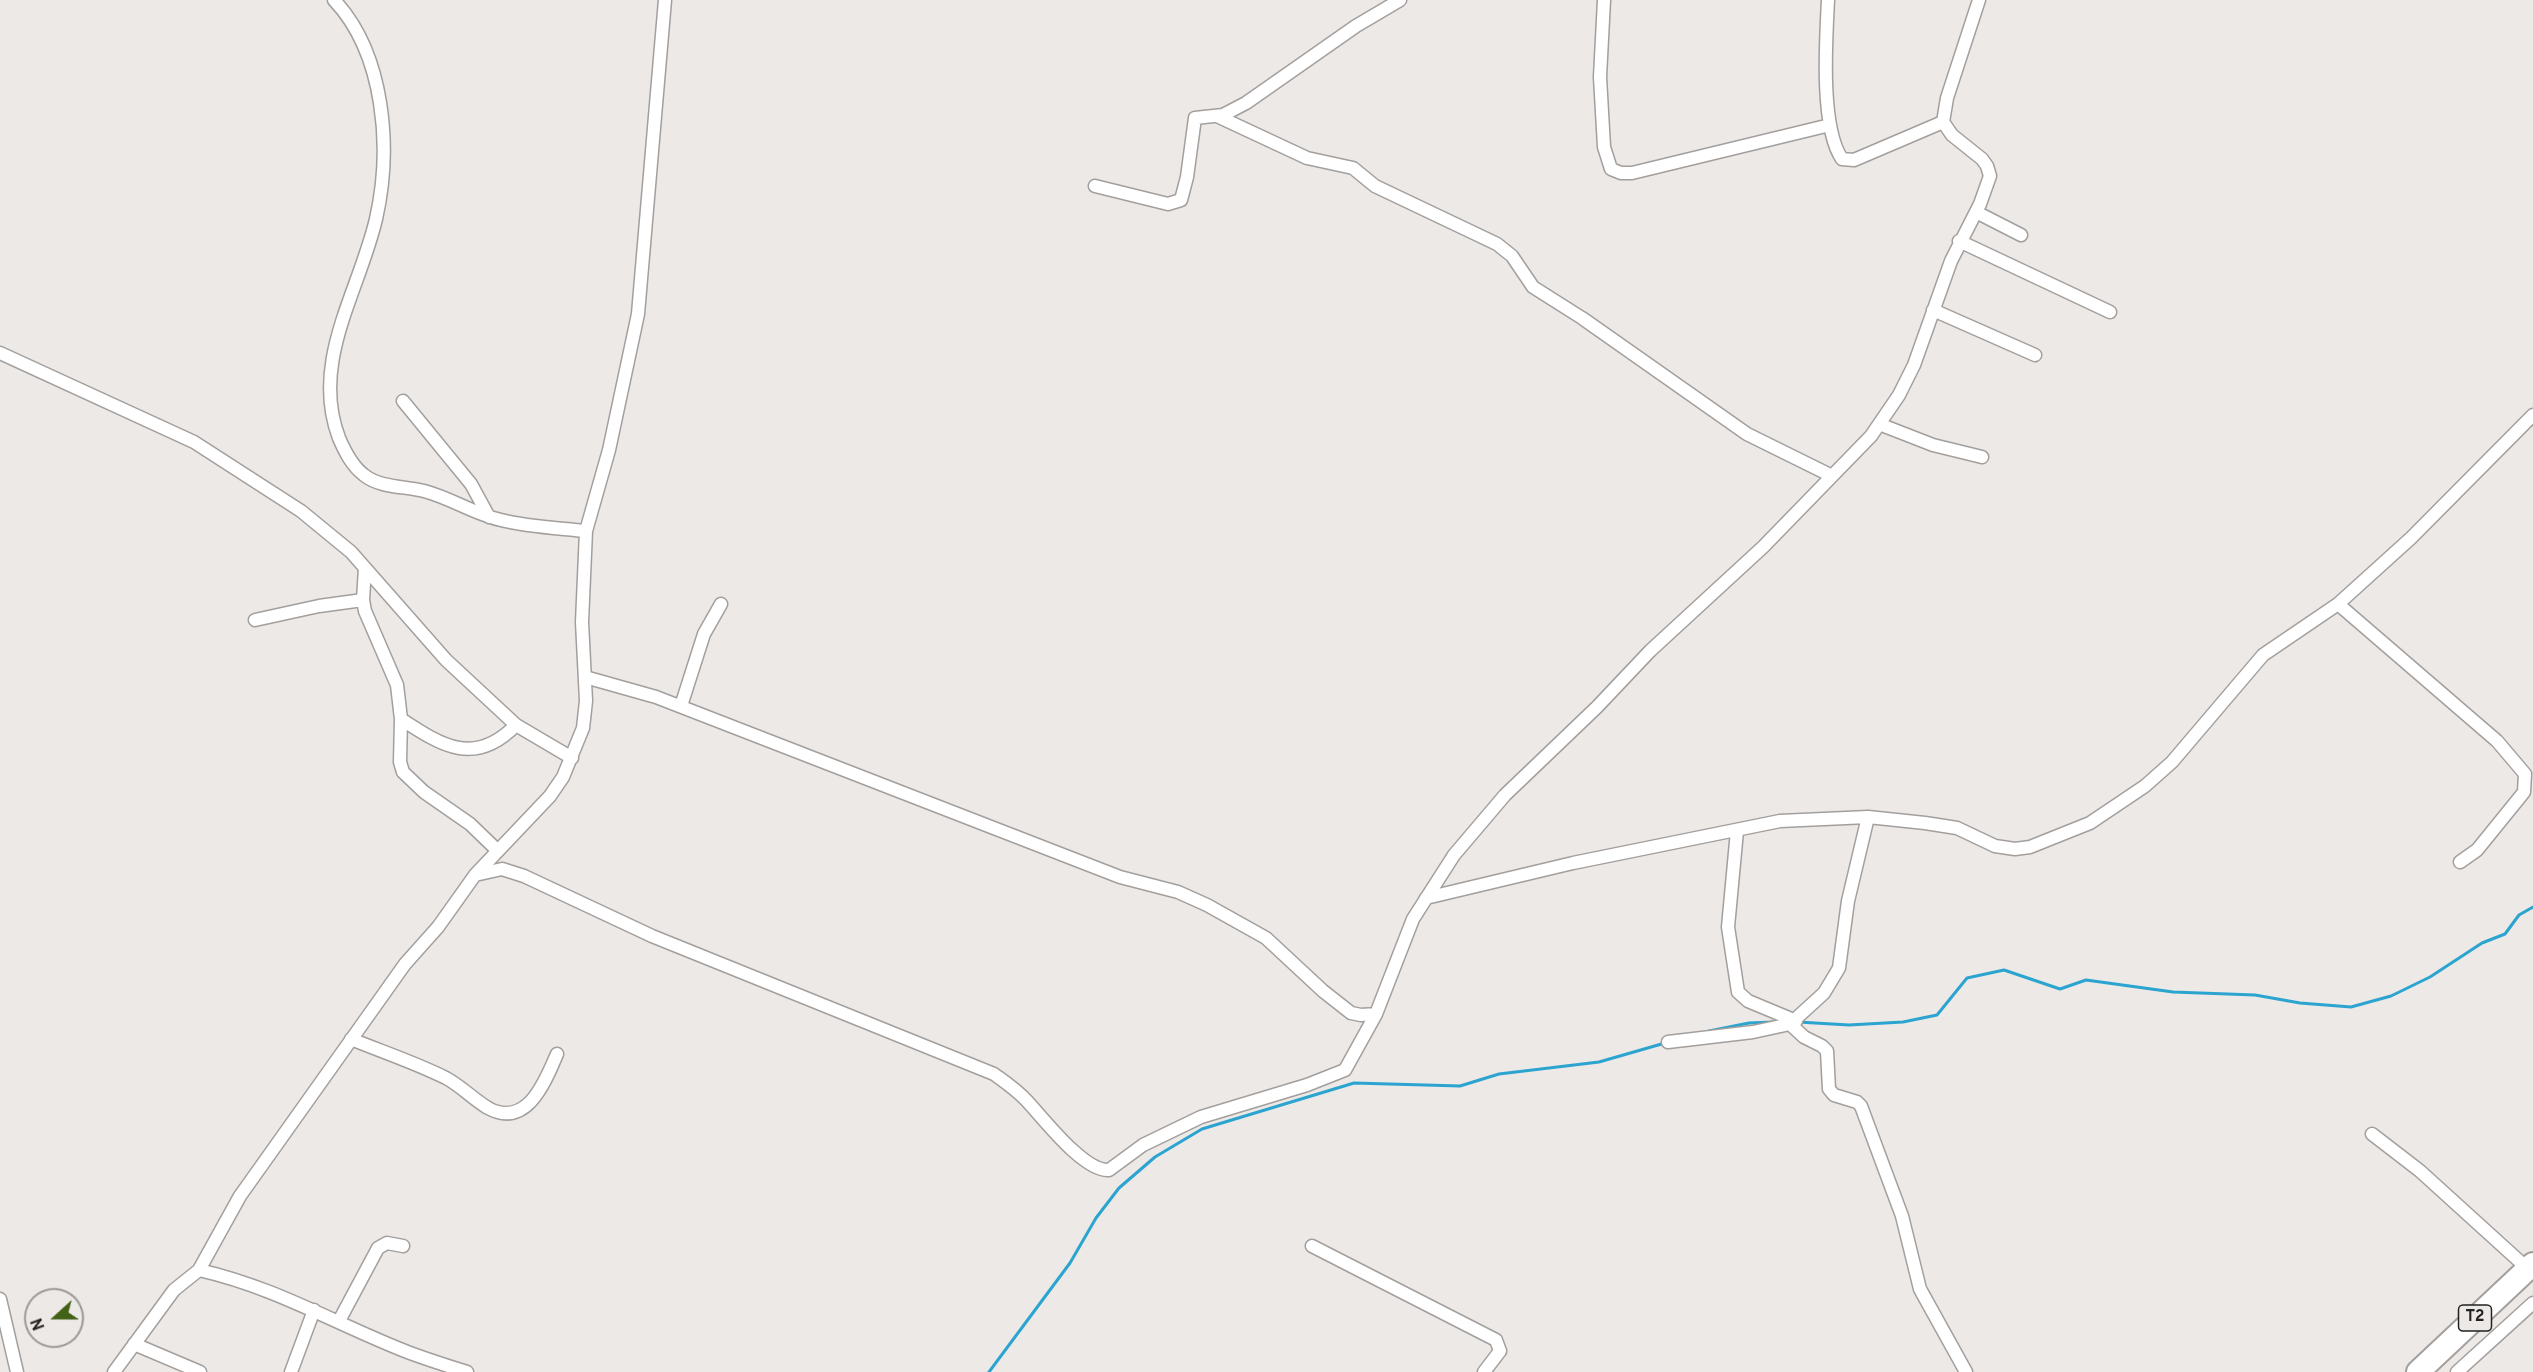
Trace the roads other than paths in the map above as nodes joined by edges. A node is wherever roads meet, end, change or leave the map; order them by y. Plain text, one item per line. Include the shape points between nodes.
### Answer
1 (334, 0) edge
2 (664, 0) edge
3 (1400, 0) edge
4 (1604, 0) edge
5 (1828, 0) edge
6 (1979, 0) edge
7 (1217, 117) junction
8 (1943, 122) junction
9 (1830, 125) junction
10 (1095, 186) dead end
11 (1976, 212) junction
12 (2021, 235) dead end
13 (1959, 242) junction
14 (1934, 310) junction
15 (2110, 312) dead end
16 (0, 353) edge
17 (2035, 355) dead end
18 (403, 402) dead end
19 (2533, 415) edge
20 (1879, 424) junction
21 (1982, 458) dead end
22 (1830, 475) junction
23 (489, 517) junction
24 (586, 531) junction
25 (365, 568) junction
26 (363, 600) junction
27 (722, 604) dead end
28 (2338, 604) junction
29 (255, 620) dead end
30 (585, 677) junction
31 (681, 706) junction
32 (401, 719) junction
33 (516, 725) junction
34 (572, 758) junction
35 (1868, 818) junction
36 (1737, 831) junction
37 (498, 851) junction
38 (2460, 862) dead end
39 (475, 875) junction
40 (1426, 898) junction
41 (1376, 1014) junction
42 (1793, 1022) junction
43 (351, 1039) junction
44 (1668, 1042) dead end
45 (557, 1054) dead end
46 (2372, 1134) dead end
47 (403, 1246) dead end
48 (1312, 1246) dead end
49 (2531, 1267) edge
50 (199, 1270) junction
51 (0, 1299) edge
52 (2533, 1303) edge
53 (314, 1310) junction
54 (339, 1321) junction
55 (134, 1344) junction
56 (17, 1372) edge
57 (114, 1372) edge
58 (200, 1372) edge
59 (291, 1372) edge
60 (468, 1372) edge
61 (1484, 1372) edge
62 (1966, 1372) edge
63 (2418, 1372) edge
64 (2457, 1372) edge

1 - 23 street via 356,29 374,71 383,171 376,219 331,365 329,392 335,425 356,468 375,482 424,491
2 - 24 street via 638,314 609,450
3 - 7 street via 1254,98
4 - 9 street via 1600,77 1604,147 1611,169 1632,173
5 - 9 street
6 - 8 street
7 - 10 street via 1197,117 1193,121 1187,177 1180,200 1168,204
7 - 22 street via 1307,158 1353,168 1384,190 1497,244 1512,256 1533,287 1747,434
8 - 9 street via 1847,161 1837,152
8 - 11 street via 1987,166 1987,189
11 - 12 street
11 - 13 street
13 - 14 street
13 - 15 street
14 - 17 street
14 - 20 street via 1899,395
16 - 25 street via 194,442 319,524
18 - 23 street via 471,484
19 - 28 street via 2411,538
20 - 21 street
20 - 22 street
22 - 40 street via 1763,547 1650,651 1505,795 1454,855
23 - 24 street
24 - 30 street via 582,622
25 - 26 street
25 - 33 street via 446,660
26 - 29 street
26 - 32 street via 393,672
27 - 31 street via 695,655
28 - 35 street via 2263,656 2172,762 2145,786 2090,823 2030,847 2015,849 1995,846 1956,828
28 - 38 street via 2497,741 2525,774 2523,792 2477,850
30 - 31 street
30 - 34 street via 583,728
31 - 41 street via 1109,873 1191,898 1266,938 1351,1012
32 - 33 street via 433,739 463,750 492,743
32 - 37 street via 403,772
33 - 34 street
34 - 37 street via 550,796
35 - 36 street via 1780,821
35 - 42 street via 1848,901 1838,973 1824,993
36 - 40 street via 1573,863
36 - 42 street via 1728,927 1738,992 1748,1001
37 - 39 street
39 - 41 street via 502,869 524,876 652,936 994,1074 1026,1100 1073,1150 1102,1170 1109,1170 1143,1145 1201,1117 1345,1070
39 - 43 street
40 - 41 street via 1399,949
42 - 44 street via 1753,1032
42 - 62 street via 1804,1037 1827,1051 1832,1094 1861,1106 1902,1216 1920,1288
43 - 45 street via 439,1074 488,1108 501,1112 531,1104 542,1090
43 - 50 street via 240,1196
46 - 49 street
47 - 54 street via 387,1243 378,1248
48 - 61 street via 1496,1340 1500,1351
49 - 63 highway, T2
50 - 53 street via 238,1279
50 - 55 street via 174,1290
51 - 56 street
52 - 64 street
53 - 54 street
53 - 59 street
54 - 60 street
55 - 57 street
55 - 58 street

